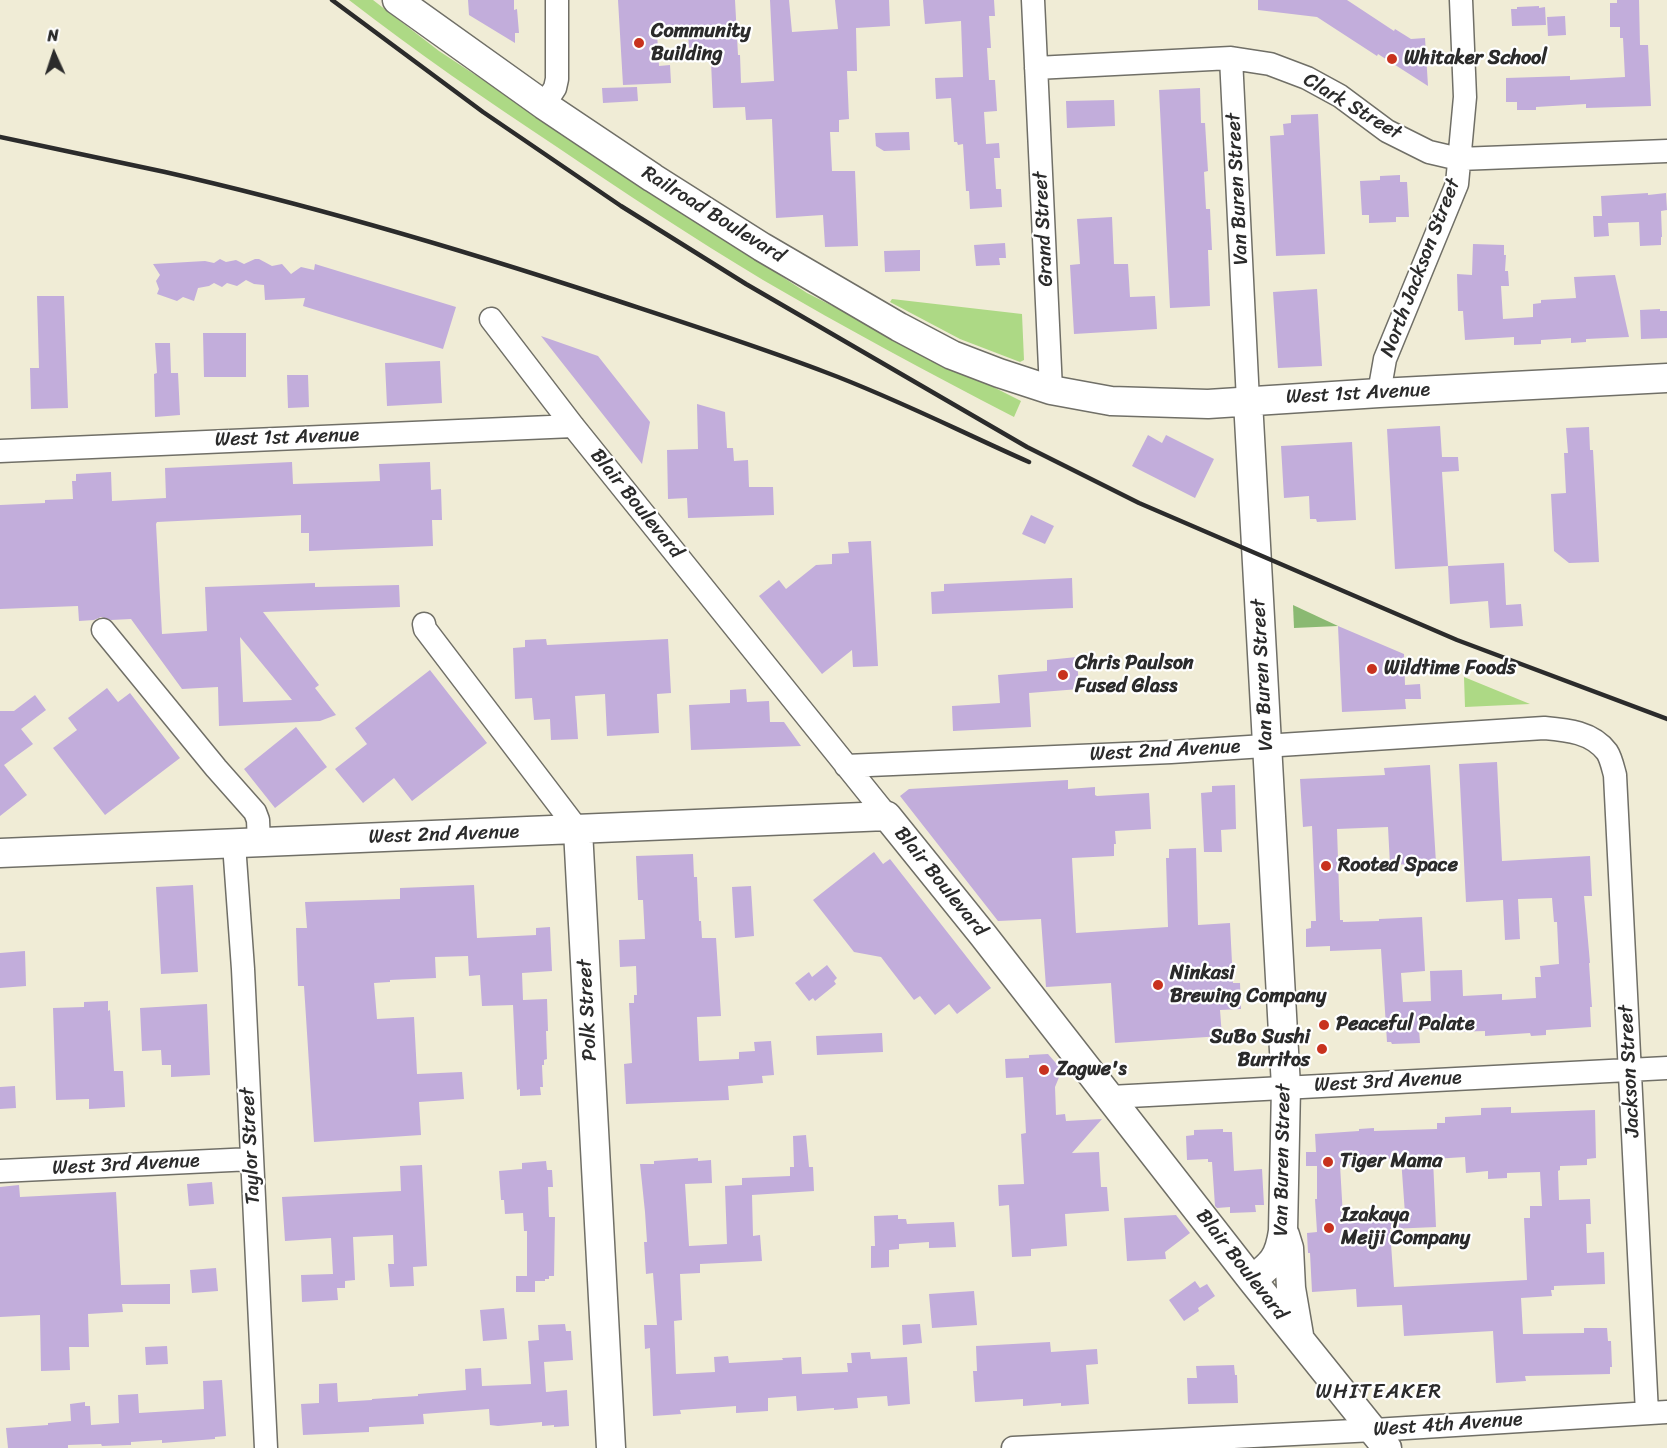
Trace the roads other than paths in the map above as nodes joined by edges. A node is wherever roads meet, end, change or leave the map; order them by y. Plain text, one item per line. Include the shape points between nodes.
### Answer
1 (397, 0) edge
2 (557, 0) edge
3 (1033, 0) edge
4 (1461, 0) edge
5 (1231, 58) junction
6 (1036, 68) junction
7 (544, 105) junction
8 (1667, 151) edge
9 (1460, 159) junction
10 (491, 319) dead end
11 (1667, 378) edge
12 (1051, 390) junction
13 (1378, 393) junction
14 (1248, 401) junction
15 (573, 426) junction
16 (0, 451) edge
17 (424, 624) dead end
18 (103, 630) dead end
19 (1591, 738) joint
20 (1267, 746) junction
21 (846, 766) junction
22 (887, 816) junction
23 (578, 830) junction
24 (247, 843) junction
25 (0, 854) edge
26 (1667, 1068) edge
27 (1630, 1070) junction
28 (1286, 1087) junction
29 (1110, 1096) junction
30 (252, 1160) junction
31 (0, 1172) edge
32 (1283, 1231) junction
33 (1252, 1280) junction
34 (1300, 1340) junction
35 (1657, 1412) edge
36 (1381, 1439) edge
37 (266, 1448) edge
38 (611, 1448) edge
39 (1013, 1448) edge

1 - 7 street, Railroad Boulevard
2 - 7 street via 557,79
3 - 6 street, Grand Street
4 - 9 street, North Jackson Street via 1465,97
5 - 6 street, Clark Street
5 - 9 street, Clark Street via 1270,64 1307,78 1340,96 1387,131 1429,152
5 - 14 street, Van Buren Street
6 - 12 street, Grand Street
7 - 12 street, Railroad Boulevard via 762,247 899,327 952,355
8 - 9 street, Clark Street
9 - 13 street, North Jackson Street via 1457,184 1385,359
10 - 15 street, Blair Boulevard
11 - 13 street, West 1st Avenue
12 - 14 street, West 1st Avenue via 1111,401
13 - 14 street, West 1st Avenue
14 - 20 street, Van Buren Street
15 - 16 street, West 1st Avenue
15 - 21 street, Blair Boulevard
17 - 23 street
18 - 24 street, Taylor Street via 255,812 258,820
19 - 20 street, West 2nd Avenue via 1569,730 1544,728
19 - 27 street, Jackson Street via 1607,752 1616,775
20 - 21 street, West 2nd Avenue
20 - 28 street, Van Buren Street
21 - 22 street, Blair Boulevard
22 - 23 street, West 2nd Avenue
22 - 29 street, Blair Boulevard
23 - 24 street, West 2nd Avenue
23 - 38 street, Polk Street
24 - 25 street, West 2nd Avenue
24 - 30 street, Taylor Street via 244,979
26 - 27 street, West 3rd Avenue
27 - 28 street, West 3rd Avenue
27 - 35 street, Jackson Street
28 - 29 street, West 3rd Avenue
28 - 32 street, Van Buren Street
29 - 33 street, Blair Boulevard
30 - 31 street, West 3rd Avenue
30 - 37 street, Taylor Street
32 - 33 street, Van Buren Street via 1274,1261
32 - 34 street via 1289,1248
33 - 34 street, Blair Boulevard
34 - 36 street, Blair Boulevard
35 - 36 street, West 4th Avenue
36 - 39 street, West 4th Avenue

